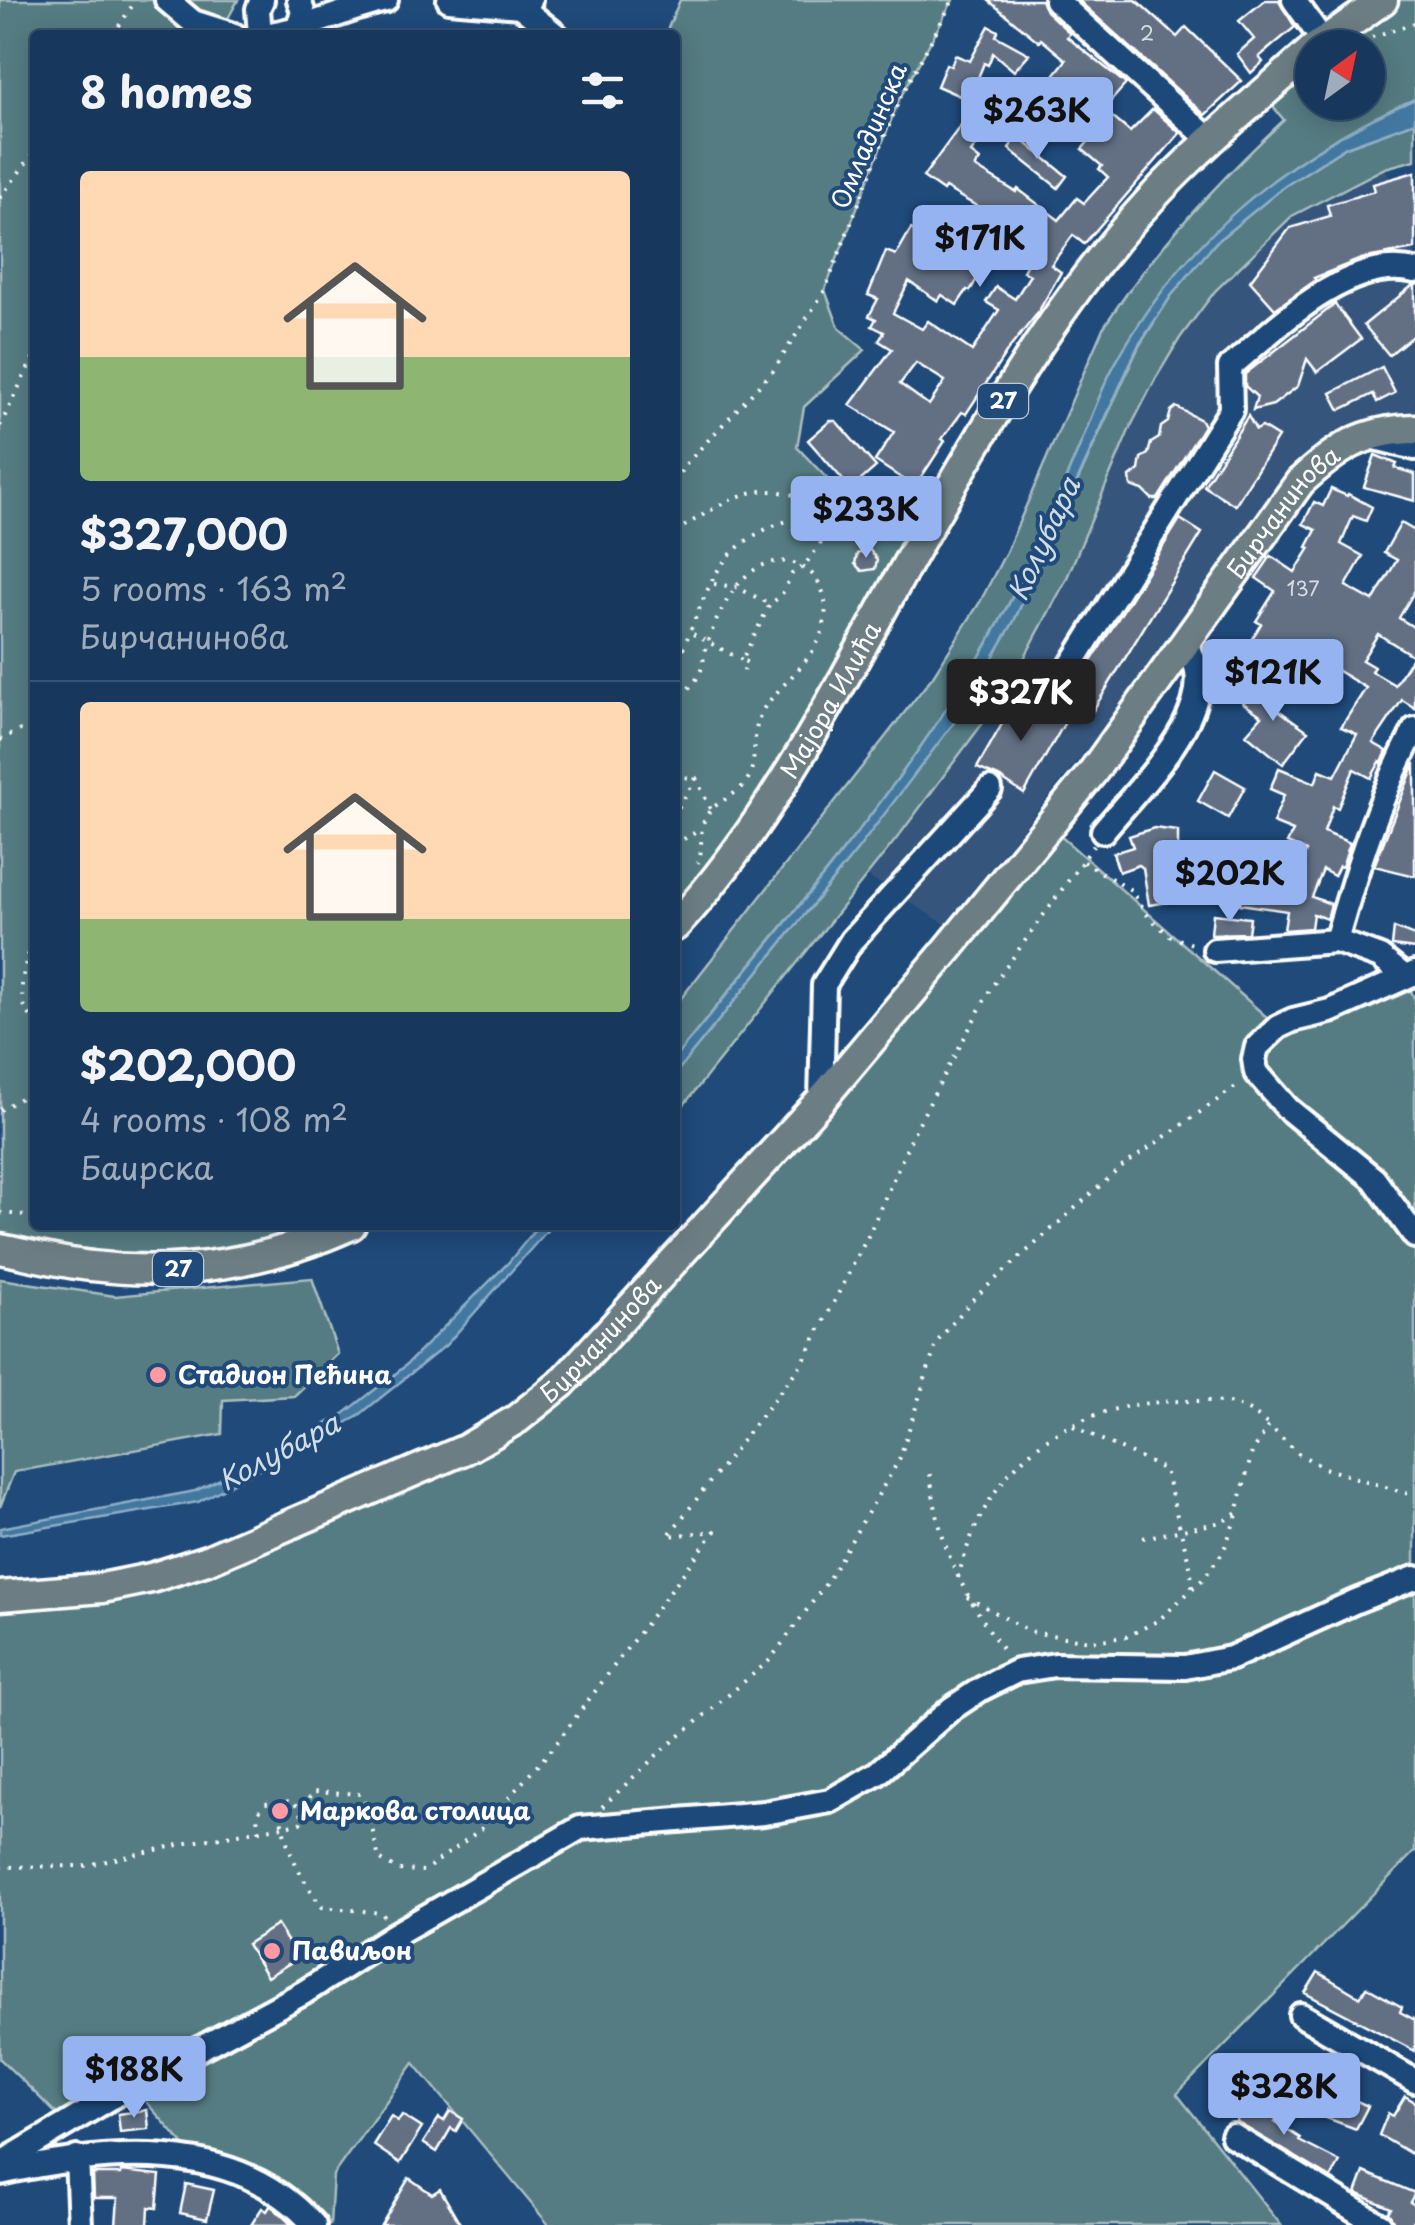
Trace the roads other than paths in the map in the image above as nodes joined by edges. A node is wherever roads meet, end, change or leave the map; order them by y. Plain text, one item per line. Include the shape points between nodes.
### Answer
1 (167, 0) edge
2 (262, 0) edge
3 (299, 0) edge
4 (386, 0) edge
5 (449, 0) edge
6 (464, 0) edge
7 (1056, 0) edge
8 (1294, 0) edge
9 (1383, 0) edge
10 (525, 3) edge
11 (298, 27) junction
12 (218, 30) edge
13 (261, 30) edge
14 (284, 30) edge
15 (551, 30) edge
16 (1309, 30) edge
17 (1340, 30) edge
18 (1295, 65) edge
19 (1210, 140) junction
20 (1415, 271) edge
21 (1415, 429) edge
22 (1365, 435) junction
23 (1415, 448) edge
24 (1184, 645) junction
25 (1053, 694) dead end
26 (1415, 729) edge
27 (990, 789) dead end
28 (1103, 831) road end
29 (680, 920) edge
30 (1336, 941) junction
31 (1214, 950) road end
32 (1410, 975) edge
33 (821, 1100) junction
34 (337, 1230) edge
35 (1415, 1236) edge
36 (0, 1249) edge
37 (1415, 1578) edge
38 (0, 1596) edge
39 (1301, 2014) dead end
40 (1415, 2081) edge
41 (1233, 2136) dead end
42 (77, 2158) junction
43 (0, 2164) edge
44 (0, 2173) edge
45 (80, 2225) edge
46 (314, 2225) edge
47 (1380, 2225) edge

1 - 12 street via 193,22
2 - 13 street
3 - 11 street
4 - 11 street
5 - 6 street
6 - 10 street
7 - 19 street
8 - 16 street
9 - 17 main road, Мајора Илића / 27
10 - 15 street
11 - 14 street
18 - 19 main road, Мајора Илића / 27
19 - 29 main road, Мајора Илића / 27 via 1088,275 1026,364 767,805
20 - 25 street via 1342,280 1230,367 1231,410
21 - 22 main road
22 - 23 street, Бирчанинова
22 - 24 main road, Бирчанинова via 1300,482
24 - 28 street via 1200,674 1189,717 1174,746
24 - 33 main road, Бирчанинова via 1092,773
26 - 30 street via 1389,779
27 - 33 street via 852,940 824,984
30 - 31 street
30 - 32 street
32 - 35 street via 1278,1027 1254,1058 1256,1072 1288,1108 1374,1180
33 - 38 main road, Бирчанинова via 622,1320 517,1419 466,1449 207,1560 102,1588
34 - 36 main road, 27 via 273,1253 191,1268 93,1266
37 - 43 street via 1231,1658 1184,1667 1055,1665 1017,1671 980,1689 878,1772 830,1801 580,1828 304,1994
39 - 40 street
41 - 47 street
42 - 44 street
42 - 45 street
42 - 46 street via 173,2157 224,2168 286,2198

